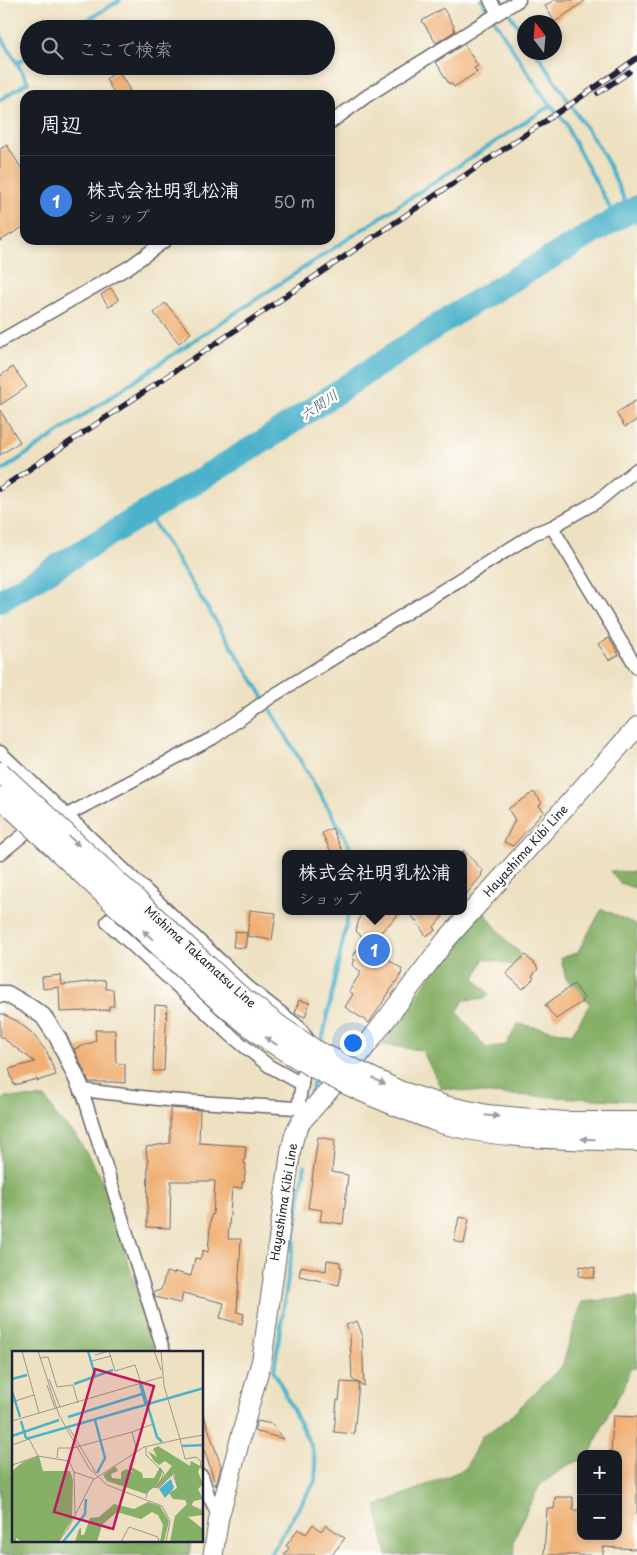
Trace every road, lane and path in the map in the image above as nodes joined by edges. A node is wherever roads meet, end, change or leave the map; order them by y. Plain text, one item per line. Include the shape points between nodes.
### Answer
1 (490, 0) edge
2 (505, 8) edge
3 (335, 119) edge
4 (159, 245) edge
5 (0, 341) edge
6 (637, 469) edge
7 (552, 527) junction
8 (637, 668) edge
9 (637, 727) edge
10 (0, 752) edge
11 (0, 772) edge
12 (0, 797) edge
13 (67, 815) junction
14 (0, 854) edge
15 (142, 886) junction
16 (0, 994) edge
17 (302, 1084) junction
18 (82, 1090) junction
19 (305, 1108) junction
20 (443, 1114) junction
21 (637, 1122) edge
22 (637, 1141) edge
23 (164, 1351) edge
24 (204, 1482) edge
25 (219, 1517) junction
26 (213, 1555) edge

1 - 2 street
2 - 3 street
4 - 5 street via 129,267
6 - 7 street via 598,501
7 - 8 street
7 - 13 street via 535,533 266,700 212,738
9 - 19 main road, Hayashima Kibi Line via 446,940 354,1062
10 - 13 street
11 -> 20 main road, Mishima Takamatsu Line, bridge via 238,994 316,1050
20 -> 12 main road, Mishima Takamatsu Line, bridge via 393,1105 354,1089 270,1041 226,1007
13 - 14 street via 34,826
13 - 15 street
15 - 17 street via 248,987 299,1027 308,1040
15 - 17 street via 107,922 234,1038 268,1066
16 - 18 street via 7,994 43,1016 58,1038
17 - 19 street
18 - 19 street via 168,1100
18 - 23 street
19 - 25 main road, Hayashima Kibi Line via 291,1149 262,1359
20 -> 21 main road, Mishima Takamatsu Line via 565,1122
22 -> 20 main road, Mishima Takamatsu Line via 505,1134 458,1127
24 - 25 street
25 - 26 main road, Hayashima Kibi Line

